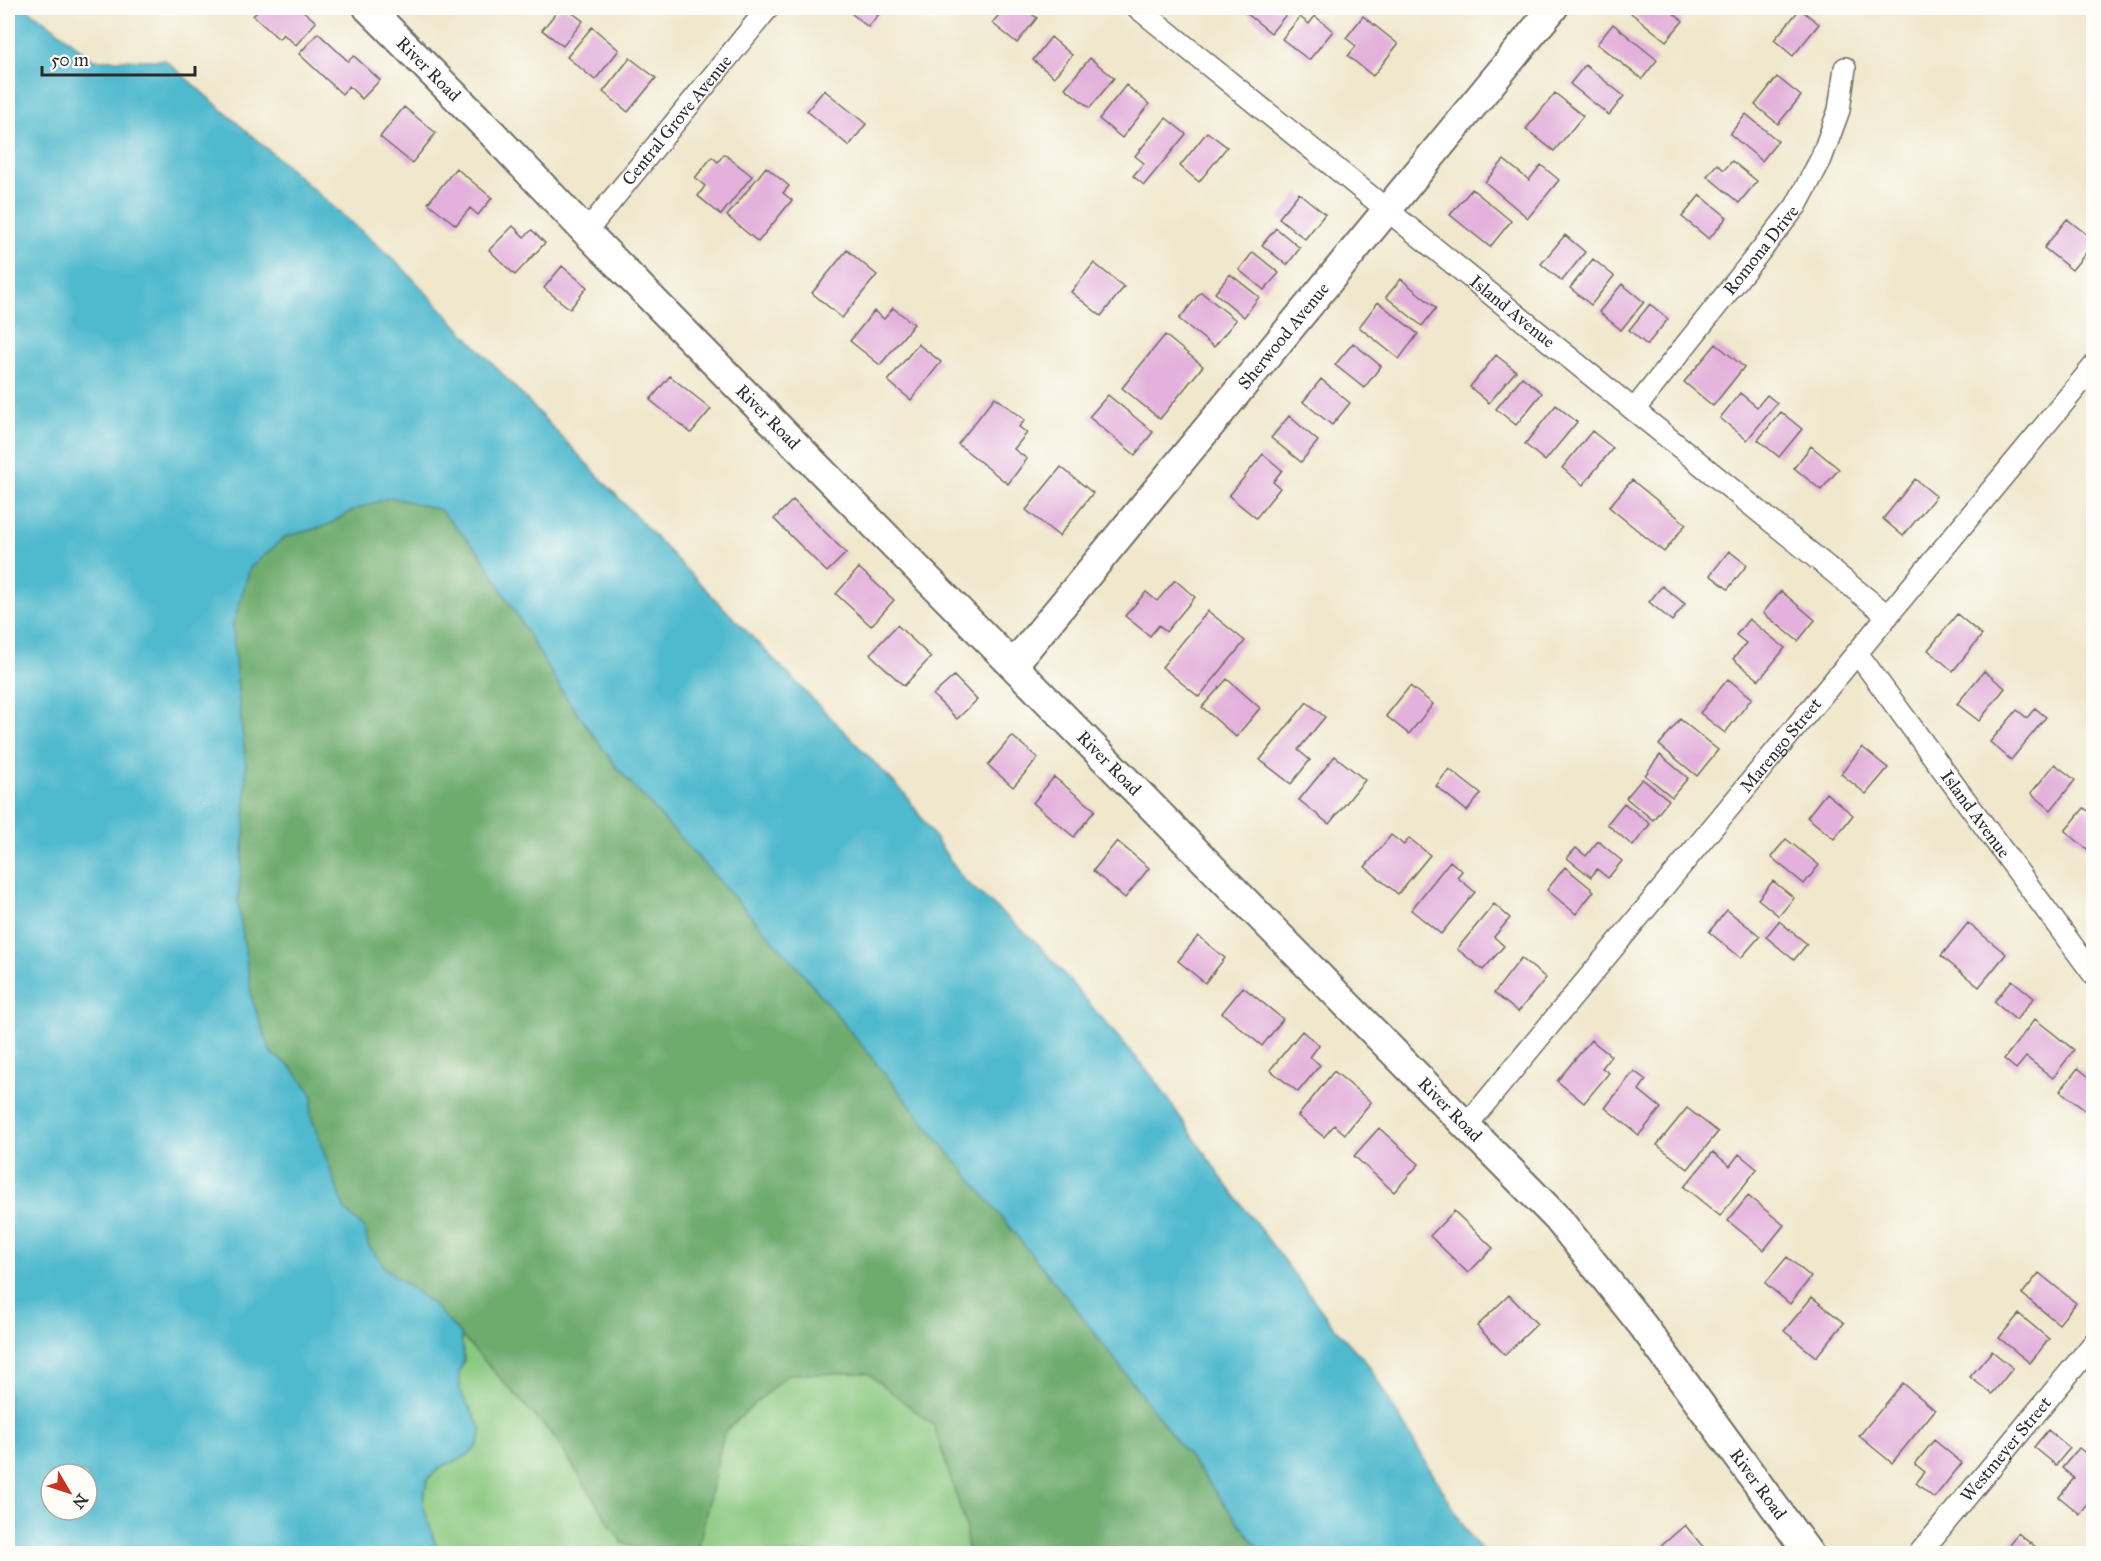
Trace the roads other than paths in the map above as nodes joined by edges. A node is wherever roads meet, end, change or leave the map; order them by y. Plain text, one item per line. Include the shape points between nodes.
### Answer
1 (368, 8) edge
2 (768, 8) edge
3 (1138, 8) edge
4 (1553, 8) edge
5 (1845, 68) dead end
6 (1387, 210) junction
7 (586, 232) junction
8 (2094, 366) edge
9 (1634, 410) junction
10 (1888, 616) junction
11 (1857, 653) junction
12 (1013, 665) junction
13 (2094, 975) edge
14 (1466, 1126) junction
15 (2094, 1344) edge
16 (1809, 1554) edge
17 (1919, 1554) edge

1 - 7 street, River Road
2 - 7 street, Central Grove Avenue
3 - 6 street, Island Avenue
4 - 6 street, Sherwood Avenue
5 - 9 street, Romona Drive via 1839,110 1821,159 1796,206
6 - 9 street, Island Avenue
6 - 12 street, Sherwood Avenue
7 - 12 street, River Road
8 - 10 street, Marengo Street
9 - 10 street, Island Avenue
10 - 11 street, Marengo Street
11 - 13 street, Island Avenue
11 - 14 street, Marengo Street
12 - 14 street, River Road
14 - 16 street, River Road via 1558,1219
15 - 17 street, Westmeyer Street

